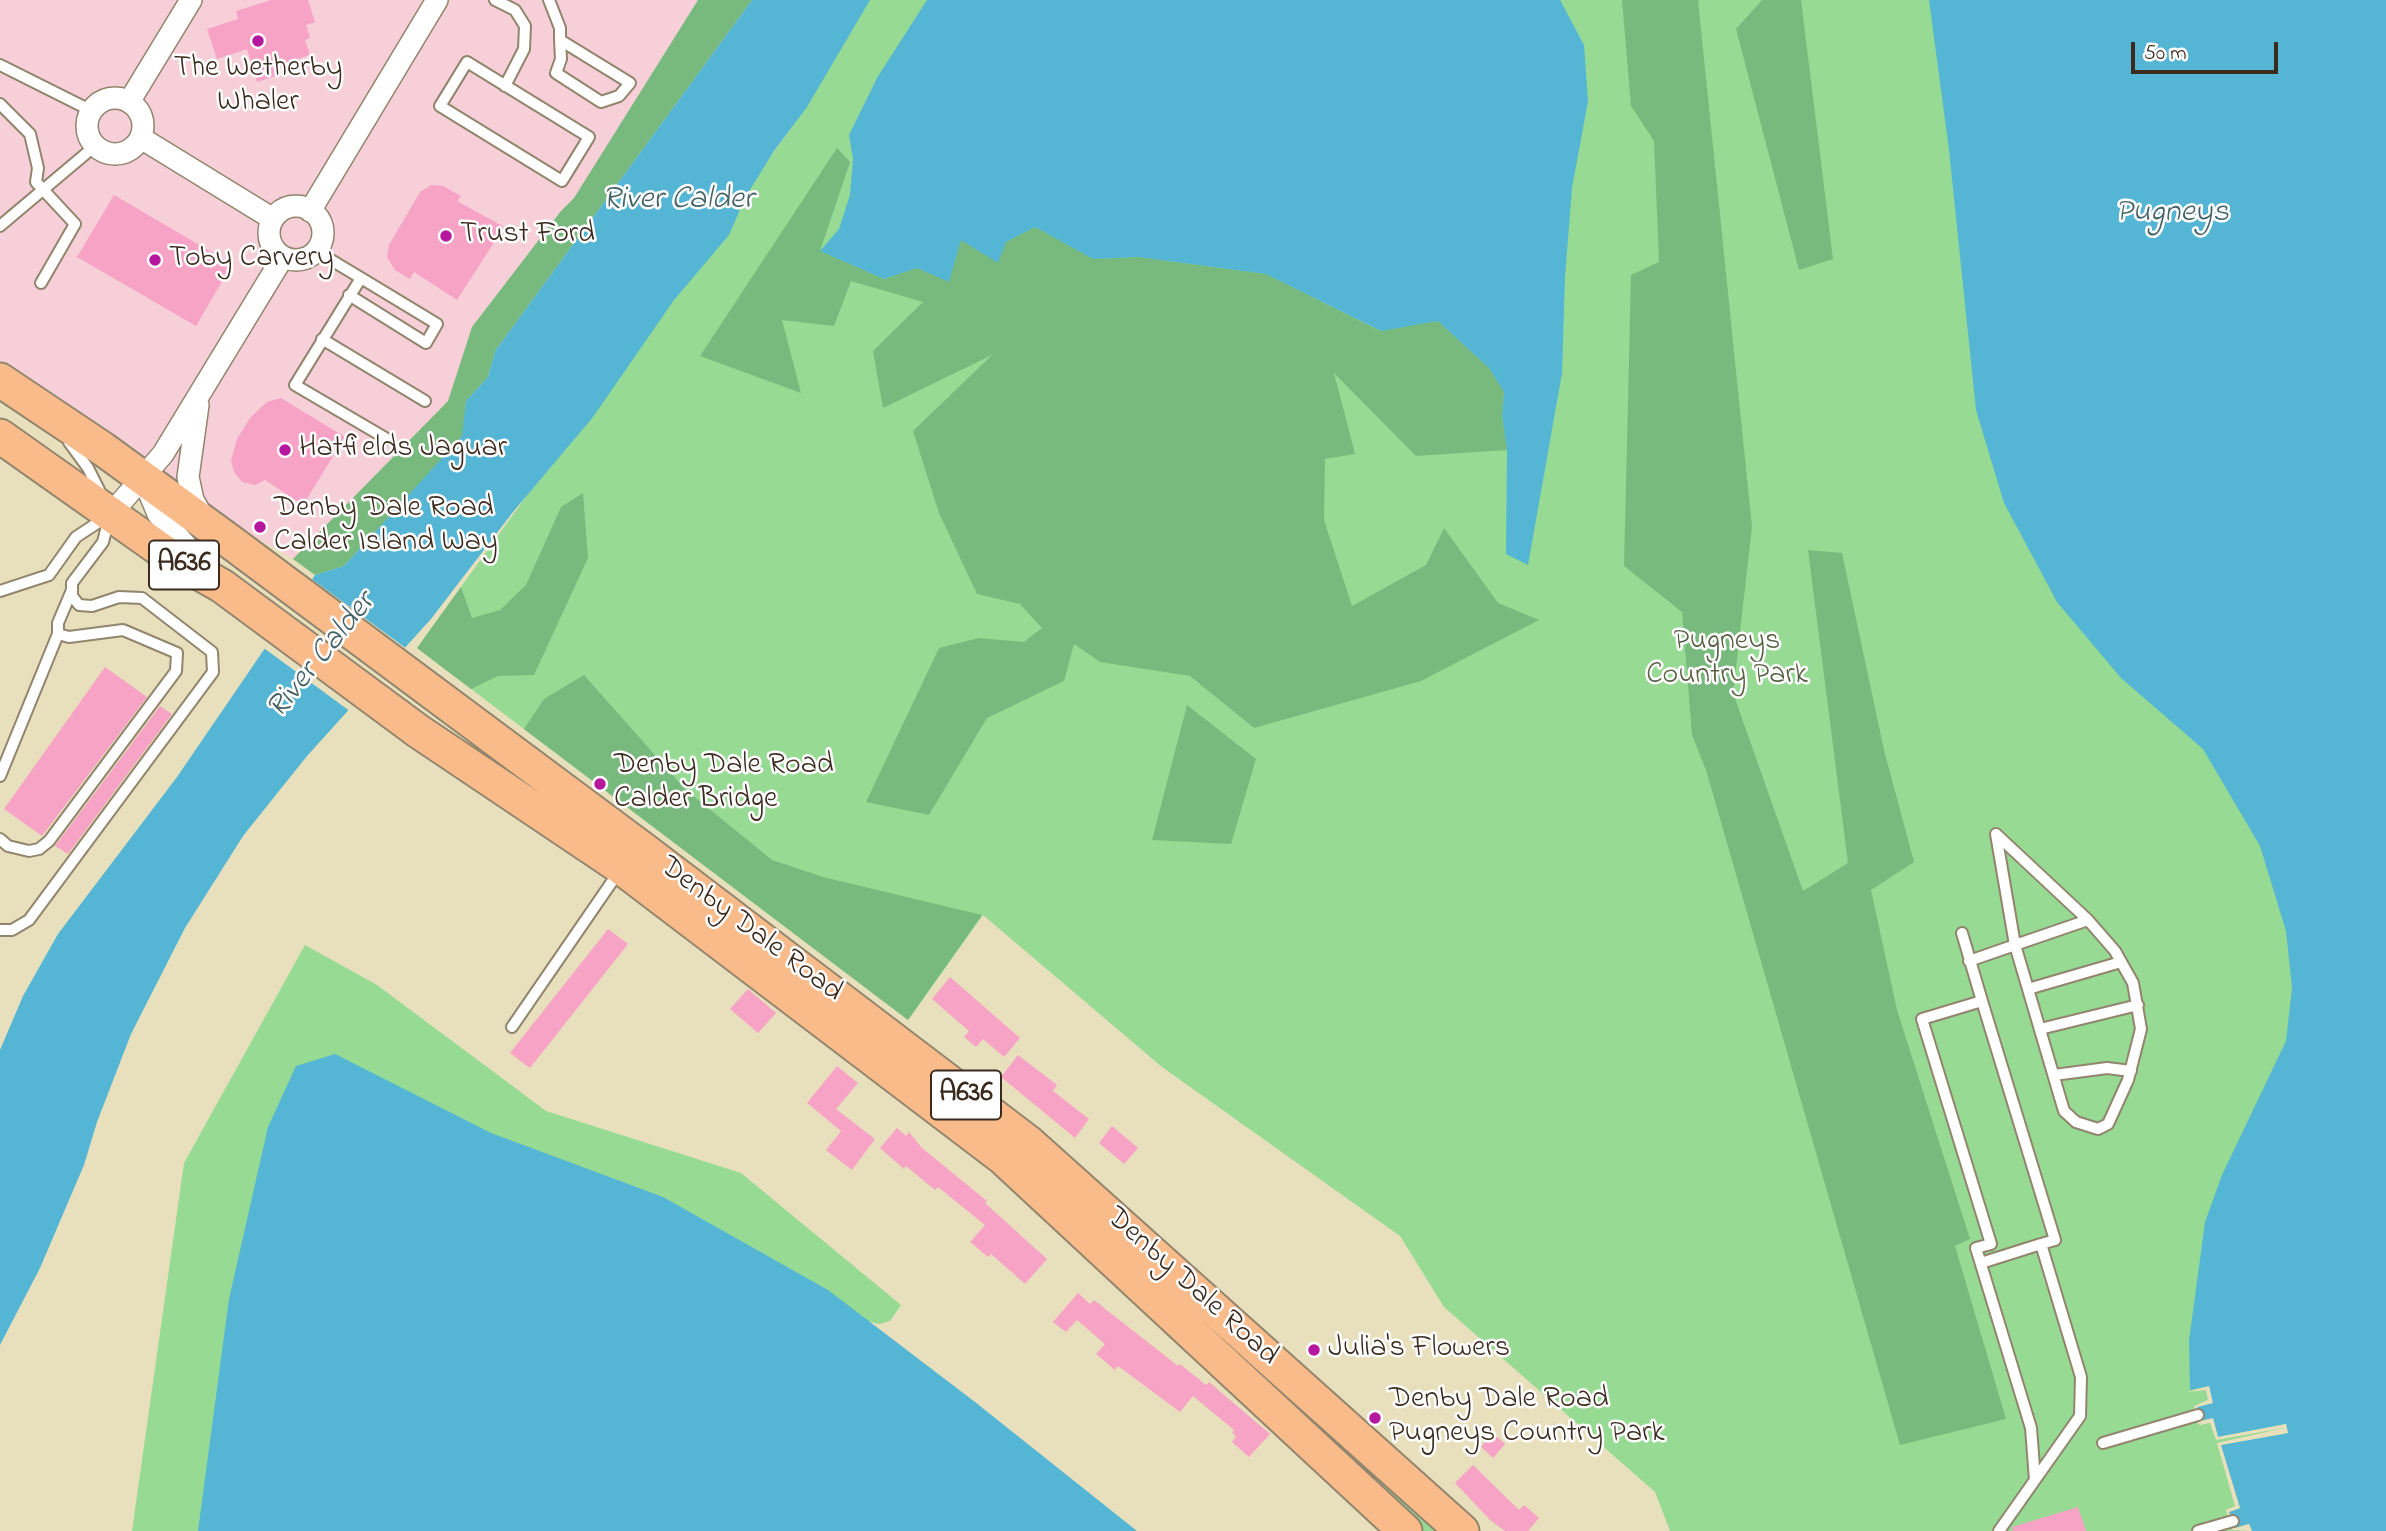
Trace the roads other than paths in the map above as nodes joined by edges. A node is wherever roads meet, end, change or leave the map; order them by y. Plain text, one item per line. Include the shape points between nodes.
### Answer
1 (191, 0) edge
2 (437, 0) edge
3 (495, 0) edge
4 (549, 0) edge
5 (560, 40) junction
6 (0, 65) edge
7 (505, 86) junction
8 (129, 102) junction
9 (0, 104) edge
10 (92, 111) junction
11 (141, 138) junction
12 (95, 146) junction
13 (41, 191) junction
14 (310, 211) junction
15 (273, 219) junction
16 (0, 226) edge
17 (316, 251) junction
18 (282, 257) junction
19 (361, 278) junction
20 (41, 282) dead end
21 (349, 295) junction
22 (322, 339) junction
23 (0, 380) edge
24 (201, 393) junction
25 (28, 399) junction
26 (425, 401) dead end
27 (0, 436) edge
28 (387, 439) dead end
29 (143, 478) junction
30 (110, 515) junction
31 (211, 528) junction
32 (222, 586) junction
33 (72, 590) junction
34 (0, 591) edge
35 (58, 635) junction
36 (0, 776) edge
37 (0, 839) edge
38 (622, 868) junction
39 (2088, 920) junction
40 (0, 930) edge
41 (1962, 933) dead end
42 (2015, 945) junction
43 (1969, 961) junction
44 (2121, 962) junction
45 (2028, 989) junction
46 (1982, 1001) junction
47 (2138, 1005) junction
48 (512, 1027) dead end
49 (2040, 1029) junction
50 (2131, 1071) junction
51 (2054, 1075) junction
52 (2041, 1244) junction
53 (1981, 1263) junction
54 (2198, 1415) dead end
55 (2103, 1443) dead end
56 (2035, 1480) junction
57 (2233, 1521) dead end
58 (1405, 1531) edge
59 (1462, 1531) edge
60 (1999, 1531) edge
61 (2198, 1531) edge

1 - 8 street
2 - 14 street
3 - 7 lane via 515,10 525,26 524,49
4 - 5 lane
5 - 5 lane via 556,73 601,102 619,96 630,83
6 - 10 lane
7 - 7 lane via 467,62 440,106 562,181 589,137
8 - 10 street via 109,99
8 - 11 street via 140,114
9 - 13 lane via 30,134
10 - 12 street via 87,131
11 - 12 street via 120,154
11 - 15 street
12 - 13 lane
13 - 16 lane
13 - 20 lane via 75,224
14 - 15 street via 286,208
14 - 17 street via 323,234
15 - 18 street via 271,244
17 - 18 street via 300,260
17 - 19 lane
18 - 24 street
19 - 21 lane
19 - 21 lane via 438,324 426,343
21 - 22 lane
22 - 26 lane
22 - 28 lane via 295,385
23 - 25 main road, Denby Dale Road / A636
24 - 29 street
24 - 31 street via 188,477 198,510
25 - 29 main road, Denby Dale Road / A636
25 - 30 lane via 83,459
27 - 30 main road, Denby Dale Road / A636
29 - 30 street
29 - 31 main road, Denby Dale Road / A636
29 - 32 street via 158,514
30 - 32 main road, Denby Dale Road / A636
30 - 33 lane via 103,542 72,583
30 - 34 lane via 76,537 49,575
31 - 59 main road, Denby Dale Road / A636 via 1029,1143
32 - 38 main road, Denby Dale Road / A636
33 - 35 lane via 58,623
33 - 40 lane via 79,605 92,606 119,597 142,598 212,652 214,672 29,920 12,930
35 - 36 lane
35 - 37 lane via 124,630 177,653 176,671 49,841 29,851
38 - 48 lane
38 - 58 main road, Denby Dale Road / A636 via 1002,1157
39 - 42 lane
39 - 42 lane via 1996,834
39 - 44 lane
41 - 43 lane
42 - 43 lane
42 - 45 lane
43 - 46 lane
44 - 45 lane
44 - 47 lane
45 - 49 lane
46 - 52 lane via 2055,1240
46 - 53 lane via 1922,1019 1991,1244 1976,1248
47 - 49 lane
47 - 50 lane via 2141,1029
49 - 51 lane
50 - 51 lane via 2107,1068
50 - 51 lane via 2108,1124 2098,1129 2076,1122 2064,1111
52 - 53 lane
52 - 56 lane via 2081,1377 2080,1416
53 - 56 lane via 2031,1428
54 - 55 lane
56 - 60 lane
57 - 61 lane

